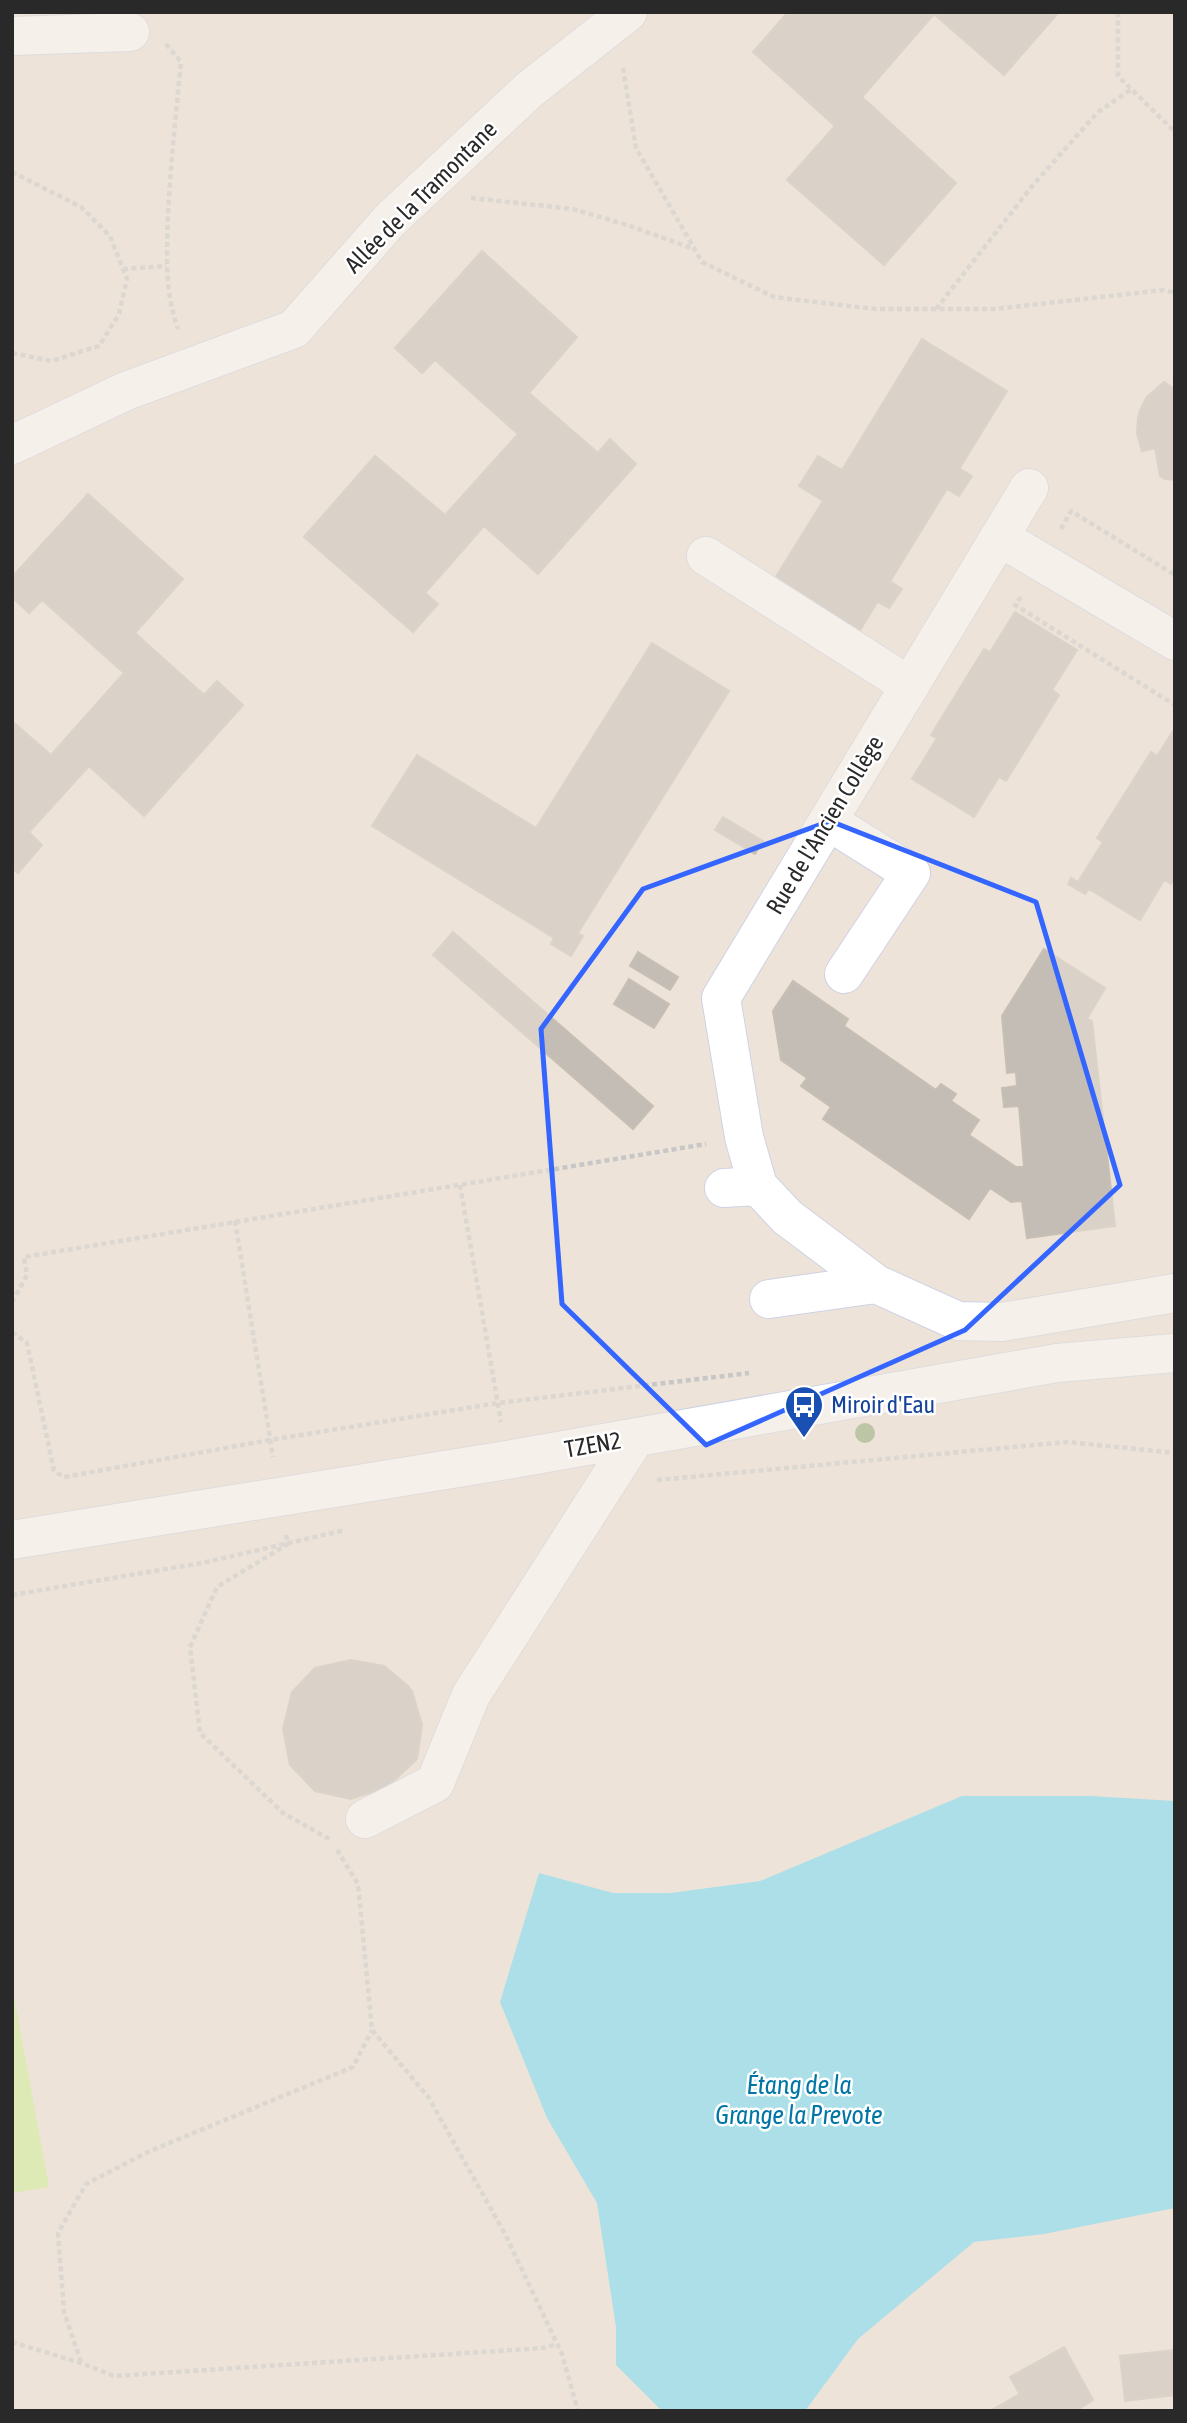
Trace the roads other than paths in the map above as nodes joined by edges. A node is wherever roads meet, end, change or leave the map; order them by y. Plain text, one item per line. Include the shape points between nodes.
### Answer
1 (622, 17) edge
2 (130, 32) road end
3 (12, 36) edge
4 (12, 445) edge
5 (1029, 488) dead end
6 (999, 537) junction
7 (706, 556) dead end
8 (1175, 641) edge
9 (910, 686) junction
10 (828, 821) junction
11 (844, 974) dead end
12 (876, 1283) junction
13 (1175, 1293) edge
14 (769, 1298) dead end
15 (1175, 1353) edge
16 (636, 1437) junction
17 (12, 1539) edge
18 (365, 1819) dead end

1 - 4 street, Allée de la Tramontane via 529,90 390,220 294,329 126,391
2 - 3 street
5 - 6 street, Rue de l'Ancien Collège
6 - 8 street
6 - 9 street, Rue de l'Ancien Collège
7 - 9 street
9 - 10 street, Rue de l'Ancien Collège
10 - 11 street via 911,873
10 - 12 street, Rue de l'Ancien Collège via 721,998 744,1138 741,1187
12 - 13 street via 958,1321 1002,1322
12 - 14 street
15 - 16 street, TZEN2 via 1057,1363
16 - 17 street, TZEN2
16 - 18 street via 471,1695 435,1783

